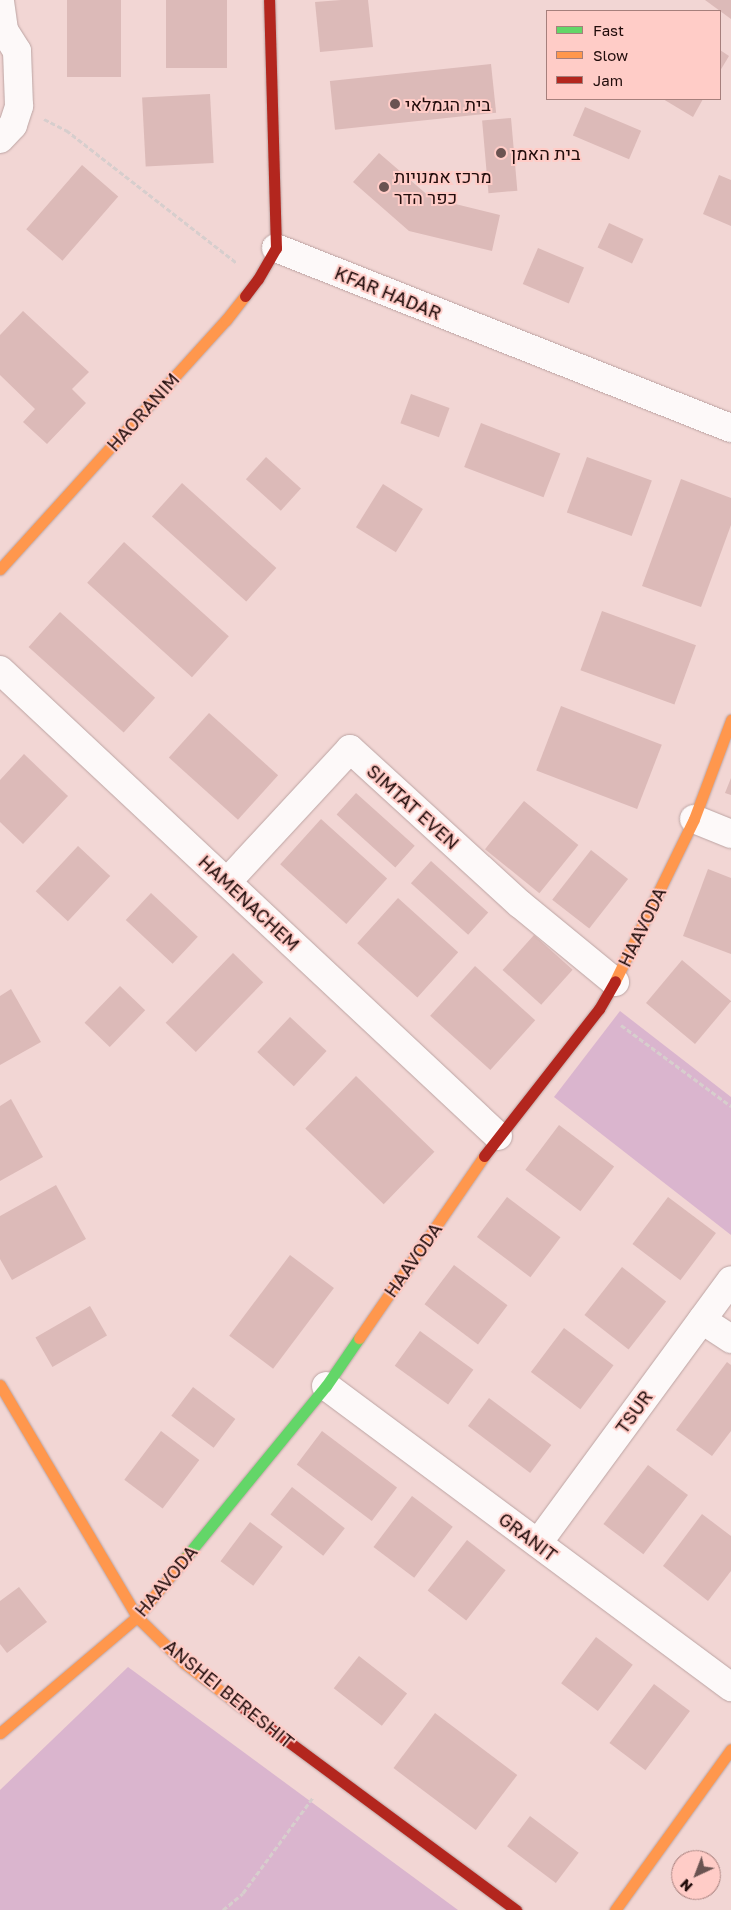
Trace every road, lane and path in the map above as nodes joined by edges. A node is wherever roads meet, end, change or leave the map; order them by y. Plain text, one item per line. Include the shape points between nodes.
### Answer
1 (0, 0) edge
2 (269, 0) edge
3 (12, 93) edge
4 (0, 139) edge
5 (276, 248) junction
6 (258, 280) junction
7 (731, 428) edge
8 (0, 569) edge
9 (0, 670) edge
10 (731, 720) edge
11 (694, 819) junction
12 (731, 834) edge
13 (227, 882) junction
14 (615, 982) junction
15 (599, 1009) junction
16 (731, 1106) edge
17 (498, 1136) junction
18 (731, 1280) edge
19 (702, 1320) junction
20 (731, 1339) edge
21 (0, 1385) edge
22 (326, 1386) junction
23 (538, 1543) junction
24 (137, 1617) junction
25 (731, 1688) edge
26 (0, 1734) edge
27 (731, 1749) edge
28 (330, 1774) junction
29 (223, 1910) edge
30 (516, 1910) edge
31 (616, 1910) edge

1 - 3 street via 4,30 17,51
2 - 5 street
3 - 4 street via 13,125
3 - 6 path via 66,130
5 - 6 street, HAORANIM
5 - 7 street, KFAR HADAR
6 - 8 street, HAORANIM via 226,320
9 - 13 street, HAMENACHEM
10 - 11 street, HAAVODA
11 - 12 street
11 - 14 street, HAAVODA
13 - 14 street, SIMTAT EVEN via 350,748 520,904
13 - 17 street, HAMENACHEM
14 - 15 street, HAAVODA
15 - 16 path
15 - 17 street, HAAVODA
17 - 22 street, HAAVODA
18 - 19 street, TSUR
19 - 20 street
19 - 23 street, TSUR
21 - 24 street, ANSHEI BERESHIT
22 - 23 street, GRANIT
22 - 24 street, HAAVODA
23 - 25 street, GRANIT
24 - 26 street, HAAVODA
24 - 28 street, ANSHEI BERESHIT via 184,1663
27 - 31 street
28 - 29 path via 243,1893
28 - 30 street, ANSHEI BERESHIT

